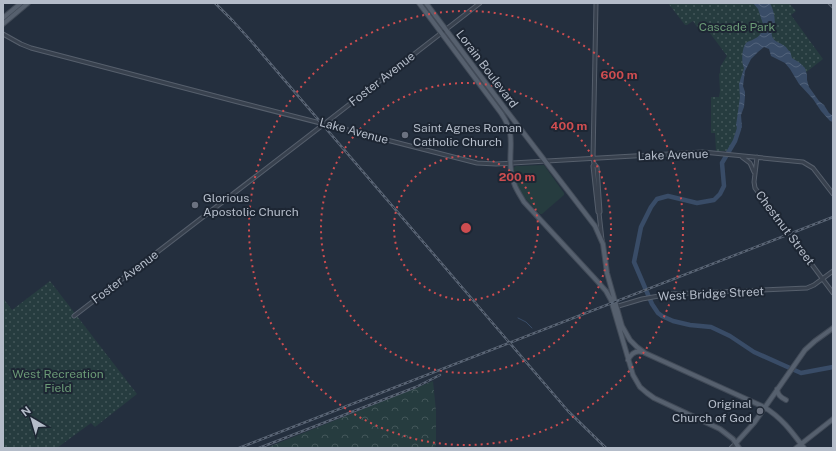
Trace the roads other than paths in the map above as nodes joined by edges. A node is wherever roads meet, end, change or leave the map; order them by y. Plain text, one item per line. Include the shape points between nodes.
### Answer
1 (21, 3) edge
2 (28, 3) edge
3 (420, 3) edge
4 (426, 3) edge
5 (480, 3) edge
6 (596, 3) edge
7 (830, 3) edge
8 (833, 6) edge
9 (3, 18) edge
10 (3, 24) edge
11 (444, 32) junction
12 (3, 34) edge
13 (325, 124) junction
14 (740, 155) junction
15 (757, 157) junction
16 (594, 158) junction
17 (546, 162) junction
18 (510, 164) junction
19 (755, 174) junction
20 (833, 194) edge
21 (603, 244) junction
22 (833, 271) edge
23 (608, 277) junction
24 (822, 279) junction
25 (598, 282) junction
26 (833, 293) edge
27 (615, 307) junction
28 (74, 316) dead end
29 (833, 328) edge
30 (645, 353) junction
31 (628, 360) junction
32 (777, 389) junction
33 (786, 400) dead end
34 (764, 407) junction
35 (833, 419) edge
36 (736, 443) junction
37 (801, 444) junction
38 (731, 448) edge
39 (739, 448) edge
40 (796, 448) edge
41 (804, 448) edge

1 - 9 main road
2 - 10 main road
3 - 11 main road, Lorain Boulevard
4 - 11 main road, Lorain Boulevard
5 - 11 street, Foster Avenue
6 - 16 street
7 - 8 street
11 - 13 street, Foster Avenue
11 - 17 main road, Lorain Boulevard
11 - 18 main road, Lorain Boulevard via 508,123
12 - 13 street, Lake Avenue via 31,48
13 - 18 street, Lake Avenue via 477,163
13 - 28 street, Foster Avenue
14 - 15 street, Lake Avenue
14 - 16 street, Lake Avenue via 700,152
14 - 19 street via 750,163
15 - 19 street, Chestnut Street
15 - 20 street, Lake Avenue via 797,161 809,165
16 - 17 street, Lake Avenue
16 - 21 street
17 - 18 street, Lake Avenue
17 - 21 main road, Lorain Boulevard via 593,224
18 - 25 main road via 513,182 524,202
19 - 24 street, Chestnut Street via 755,188
21 - 23 main road, Lorain Boulevard
22 - 24 street
23 - 25 main road via 604,282
23 - 27 main road, Lorain Boulevard
24 - 26 street, Chestnut Street
24 - 27 street, West Bridge Street via 803,289 675,294 642,299
25 - 27 main road
27 - 30 main road via 626,334 634,345
27 - 31 main road
29 - 32 main road via 810,346
30 - 31 main road via 636,351
30 - 34 main road
31 - 36 main road via 637,383 650,396 715,426
32 - 33 main road via 779,396
32 - 34 main road
34 - 36 main road
34 - 37 main road via 783,421
35 - 37 main road
36 - 38 street
36 - 39 main road
37 - 40 main road
37 - 41 main road

